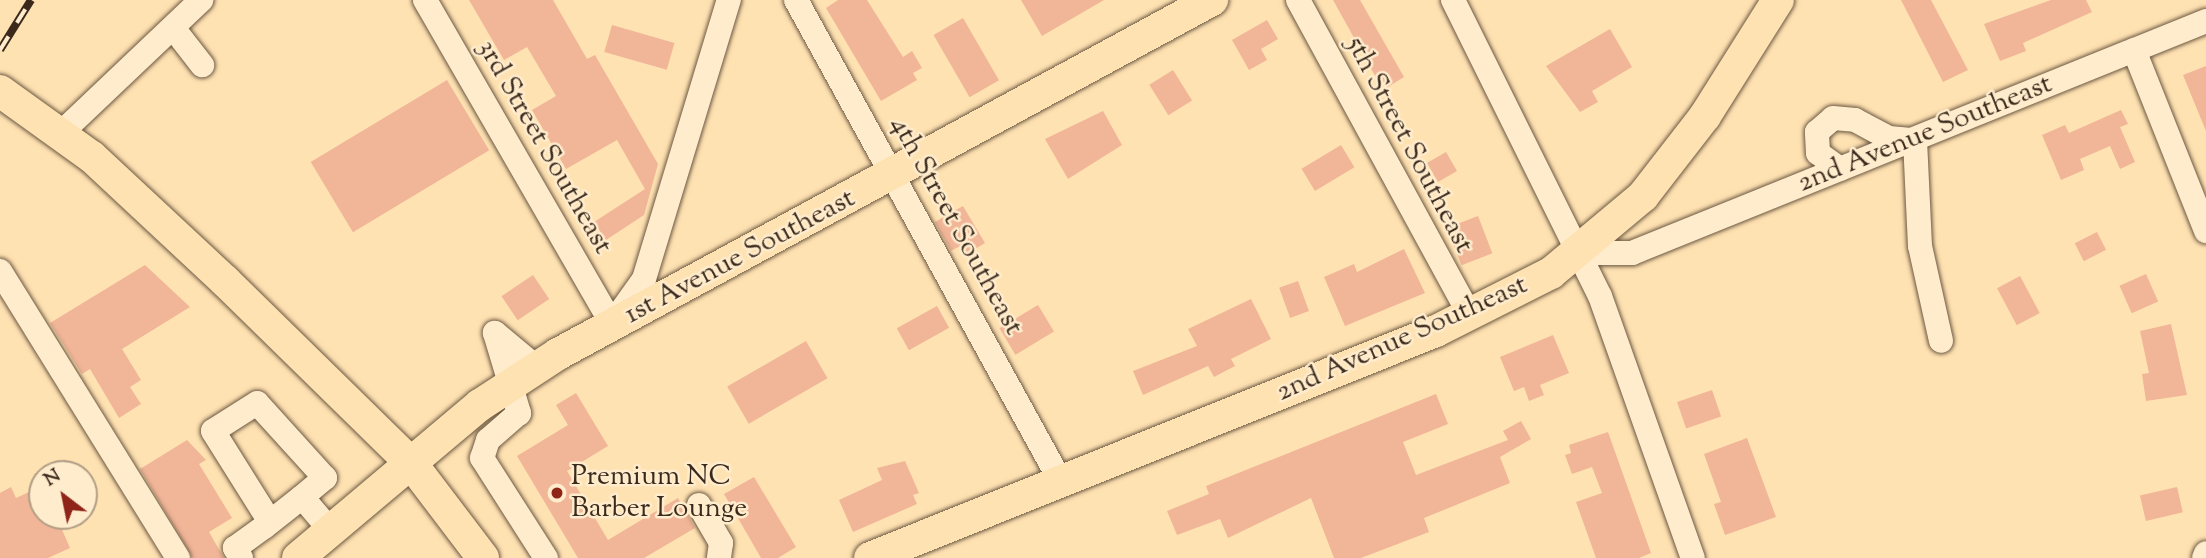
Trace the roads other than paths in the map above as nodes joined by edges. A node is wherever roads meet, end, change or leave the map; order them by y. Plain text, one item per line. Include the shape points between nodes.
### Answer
1 (201, 0) edge
2 (425, 0) edge
3 (729, 0) edge
4 (796, 0) edge
5 (1212, 0) edge
6 (1298, 0) edge
7 (1453, 0) edge
8 (1778, 0) edge
9 (2206, 21) edge
10 (174, 29) junction
11 (2134, 50) junction
12 (202, 65) dead end
13 (0, 91) edge
14 (60, 134) junction
15 (1915, 140) junction
16 (1840, 169) junction
17 (894, 176) junction
18 (2206, 231) edge
19 (1581, 253) junction
20 (0, 271) edge
21 (1470, 316) junction
22 (612, 324) junction
23 (1941, 341) dead end
24 (537, 368) junction
25 (509, 386) junction
26 (411, 463) junction
27 (1061, 482) junction
28 (302, 497) junction
29 (699, 505) dead end
30 (270, 522) junction
31 (331, 531) junction
32 (2206, 553) edge
33 (538, 555) edge
34 (178, 558) edge
35 (241, 558) edge
36 (298, 558) edge
37 (483, 558) edge
38 (719, 558) edge
39 (870, 558) edge
40 (1693, 558) edge
41 (2204, 558) edge

1 - 10 street
2 - 22 street, 3rd Street Southeast
3 - 22 street via 644,279
4 - 17 street, 4th Street Southeast
5 - 17 main road, 1st Avenue Southeast
6 - 21 street, 5th Street Southeast
7 - 19 street
8 - 19 main road via 1678,152 1627,213
9 - 11 street, 2nd Avenue Southeast
10 - 12 street
10 - 14 street
11 - 15 street, 2nd Avenue Southeast
11 - 18 street
13 - 14 main road
14 - 26 main road via 131,190
15 - 16 street, 2nd Avenue Southeast
15 - 16 street via 1889,138 1855,120 1833,118 1817,132 1818,153
15 - 23 street via 1920,246
16 - 19 street, 2nd Avenue Southeast via 1632,253
17 - 22 main road, 1st Avenue Southeast
17 - 27 street, 4th Street Southeast
19 - 21 main road, 2nd Avenue Southeast
19 - 40 street
20 - 34 street
21 - 27 main road, 2nd Avenue Southeast
22 - 24 main road, 1st Avenue Southeast
24 - 25 main road, 1st Avenue Southeast
24 - 25 street via 495,333
25 - 26 main road, 1st Avenue Southeast
25 - 33 street via 519,413 488,440 482,458
26 - 31 main road, 1st Avenue Southeast
26 - 37 main road
27 - 39 main road, 2nd Avenue Southeast
28 - 30 street
28 - 30 street via 325,478 257,402 213,431
28 - 31 street
29 - 38 street via 721,543
30 - 35 street via 235,548
31 - 36 main road, 1st Avenue Southeast
32 - 41 street

